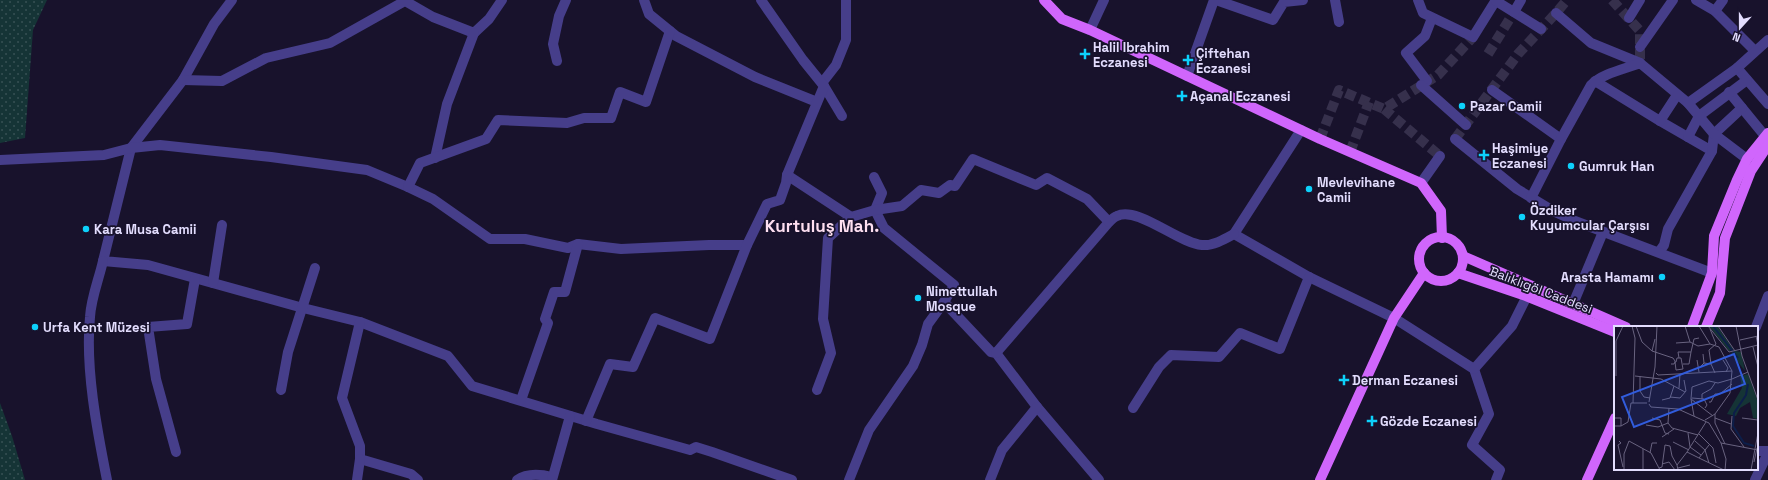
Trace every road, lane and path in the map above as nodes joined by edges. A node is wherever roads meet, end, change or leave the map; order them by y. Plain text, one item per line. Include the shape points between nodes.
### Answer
1 (232, 0) edge
2 (502, 0) edge
3 (566, 0) edge
4 (644, 0) edge
5 (761, 0) edge
6 (846, 0) edge
7 (1104, 0) edge
8 (1215, 0) edge
9 (1303, 0) edge
10 (1335, 0) edge
11 (1418, 0) edge
12 (1521, 0) edge
13 (1640, 0) edge
14 (1672, 0) edge
15 (1696, 0) edge
16 (1723, 0) edge
17 (1046, 1) edge
18 (1496, 1) edge
19 (1715, 11) junction
20 (1514, 12) junction
21 (1556, 13) dead end
22 (1432, 18) junction
23 (1628, 18) dead end
24 (1339, 22) dead end
25 (1540, 29) dead end
26 (1090, 30) junction
27 (670, 31) junction
28 (474, 33) junction
29 (1768, 40) edge
30 (1640, 47) dead end
31 (1755, 51) junction
32 (557, 61) dead end
33 (1640, 63) junction
34 (1738, 68) junction
35 (1187, 76) junction
36 (183, 80) junction
37 (1747, 80) junction
38 (1595, 81) junction
39 (823, 84) junction
40 (1492, 90) dead end
41 (1729, 92) junction
42 (1677, 95) junction
43 (817, 102) junction
44 (1688, 103) junction
45 (1768, 104) edge
46 (1742, 108) junction
47 (842, 116) dead end
48 (1699, 116) junction
49 (1660, 121) junction
50 (1466, 125) dead end
51 (1301, 130) junction
52 (1714, 134) junction
53 (1688, 137) junction
54 (1767, 138) edge
55 (1455, 139) dead end
56 (1561, 139) junction
57 (131, 148) junction
58 (1712, 151) junction
59 (1440, 156) dead end
60 (435, 158) junction
61 (1747, 159) junction
62 (0, 160) edge
63 (787, 175) junction
64 (874, 177) dead end
65 (1421, 183) junction
66 (408, 187) junction
67 (1531, 198) junction
68 (875, 210) junction
69 (851, 217) junction
70 (1109, 222) junction
71 (222, 225) dead end
72 (1603, 232) junction
73 (1234, 234) junction
74 (1442, 238) junction
75 (578, 244) junction
76 (747, 245) junction
77 (1659, 252) junction
78 (1463, 256) junction
79 (104, 261) junction
80 (315, 268) dead end
81 (1424, 273) junction
82 (1458, 273) junction
83 (1712, 273) junction
84 (1309, 277) junction
85 (195, 279) junction
86 (214, 282) junction
87 (1532, 286) junction
88 (1526, 296) junction
89 (1768, 296) edge
90 (944, 302) junction
91 (1573, 304) junction
92 (303, 308) junction
93 (1394, 318) junction
94 (360, 322) junction
95 (1624, 326) edge
96 (1692, 326) edge
97 (1706, 326) edge
98 (1756, 326) edge
99 (1614, 332) edge
100 (996, 353) junction
101 (1474, 369) junction
102 (281, 390) dead end
103 (817, 390) dead end
104 (521, 400) junction
105 (1037, 407) junction
106 (1133, 408) dead end
107 (570, 416) junction
108 (1614, 420) edge
109 (586, 421) junction
110 (1758, 450) edge
111 (176, 452) dead end
112 (1768, 452) edge
113 (360, 459) junction
114 (552, 479) edge
115 (107, 480) edge
116 (357, 480) edge
117 (418, 480) edge
118 (517, 480) edge
119 (792, 480) edge
120 (849, 480) edge
121 (990, 480) edge
122 (1099, 480) edge
123 (1320, 480) edge
124 (1496, 480) edge
125 (1587, 480) edge
126 (1755, 480) edge

1 - 36 street via 214,24
2 - 28 street via 489,19
3 - 32 street via 559,16 553,44
4 - 27 street via 649,14
5 - 39 street
6 - 39 street via 846,40 836,64
7 - 26 street
8 - 9 street via 1273,20 1284,2
8 - 35 street
10 - 24 street
11 - 22 street via 1423,13
12 - 20 street
13 - 23 street
14 - 30 street
15 - 19 street
16 - 19 street
17 - 26 main road via 1062,19
18 - 20 street
18 - 22 street via 1473,37
19 - 31 street
20 - 25 street
21 - 33 street via 1591,43
22 - 50 street via 1425,36 1406,53 1424,83
26 - 35 main road
27 - 43 street via 756,77
27 - 60 street via 646,102 620,92 611,118 584,118 567,123 498,120 486,139
28 - 36 street via 433,17 405,1 330,43 266,58 222,81
28 - 60 street via 447,104
29 - 31 street
31 - 34 street
33 - 38 street
33 - 42 street
34 - 37 street
34 - 44 street
35 - 51 main road
36 - 57 street
37 - 41 street
37 - 45 street
38 - 49 street
38 - 56 street
39 - 43 street
39 - 47 street
40 - 56 street
41 - 46 street
41 - 48 street
42 - 44 street
42 - 49 street
43 - 63 street
44 - 48 street
46 - 52 street
46 - 54 street
48 - 52 street
48 - 53 street
49 - 53 street
51 - 65 main road
51 - 73 street
52 - 58 street
52 - 61 street
53 - 58 street
54 - 61 main road
54 - 97 main road via 1725,238 1720,293
55 - 67 street
56 - 67 street
57 - 62 street via 104,155
57 - 66 street via 160,145 366,170
57 - 79 street
58 - 77 street via 1668,229 1664,245
59 - 65 street
60 - 66 street via 420,163
61 - 83 main road via 1714,236
63 - 69 street
63 - 76 street via 780,200 767,204
64 - 68 street via 882,194
65 - 74 main road via 1441,211
66 - 75 street via 433,199 490,239 525,239 568,248
67 - 72 street via 1555,212
68 - 69 street
68 - 70 street via 902,206 921,190 939,194 950,184 955,186 973,159 1036,185 1047,178 1087,199
68 - 90 street via 884,228 954,285
69 - 103 street via 828,238 823,319 831,353
70 - 73 street via 1118,216 1139,217 1186,241 1204,245 1219,242
70 - 100 street
71 - 86 street
72 - 77 street
72 - 91 street
73 - 84 street
74 - 78 main road via 1447,238 1457,245
74 - 81 main road via 1428,242 1420,253 1419,260
75 - 76 street via 621,249
75 - 104 street via 565,292 554,292 545,319 548,323
76 - 109 street via 710,339 655,318 633,367 610,364
77 - 83 street
78 - 82 main road
78 - 87 main road, Balıklıgöl Caddesi
79 - 85 street via 148,265
79 - 115 street via 90,316 89,358 96,428
80 - 92 street
81 - 82 main road via 1441,281
81 - 93 main road
82 - 88 main road, Balıklıgöl Caddesi
83 - 96 main road
84 - 93 street
84 - 106 street via 1280,349 1240,333 1219,357 1171,355 1159,367
85 - 86 street
85 - 111 street via 187,324 148,326 156,379
86 - 92 street
87 - 88 street
87 - 91 main road, Balıklıgöl Caddesi
88 - 99 main road, Balıklıgöl Caddesi
88 - 101 street via 1512,326
89 - 98 street
90 - 100 street via 991,352
90 - 120 street via 928,324 913,366 869,430
91 - 95 main road, Balıklıgöl Caddesi
92 - 94 street
92 - 102 street via 288,352
93 - 101 street
93 - 123 main road
94 - 104 street via 448,356 472,386
94 - 113 street via 342,398 360,446
100 - 105 street
101 - 124 street via 1489,414 1472,445 1500,470
104 - 107 street
105 - 121 street via 1002,450
105 - 122 street
107 - 109 street
107 - 114 street
108 - 125 main road
109 - 119 street via 690,450 696,447
110 - 112 street
112 - 126 street
113 - 116 street
113 - 117 street via 411,474
114 - 118 street via 541,474 522,476

